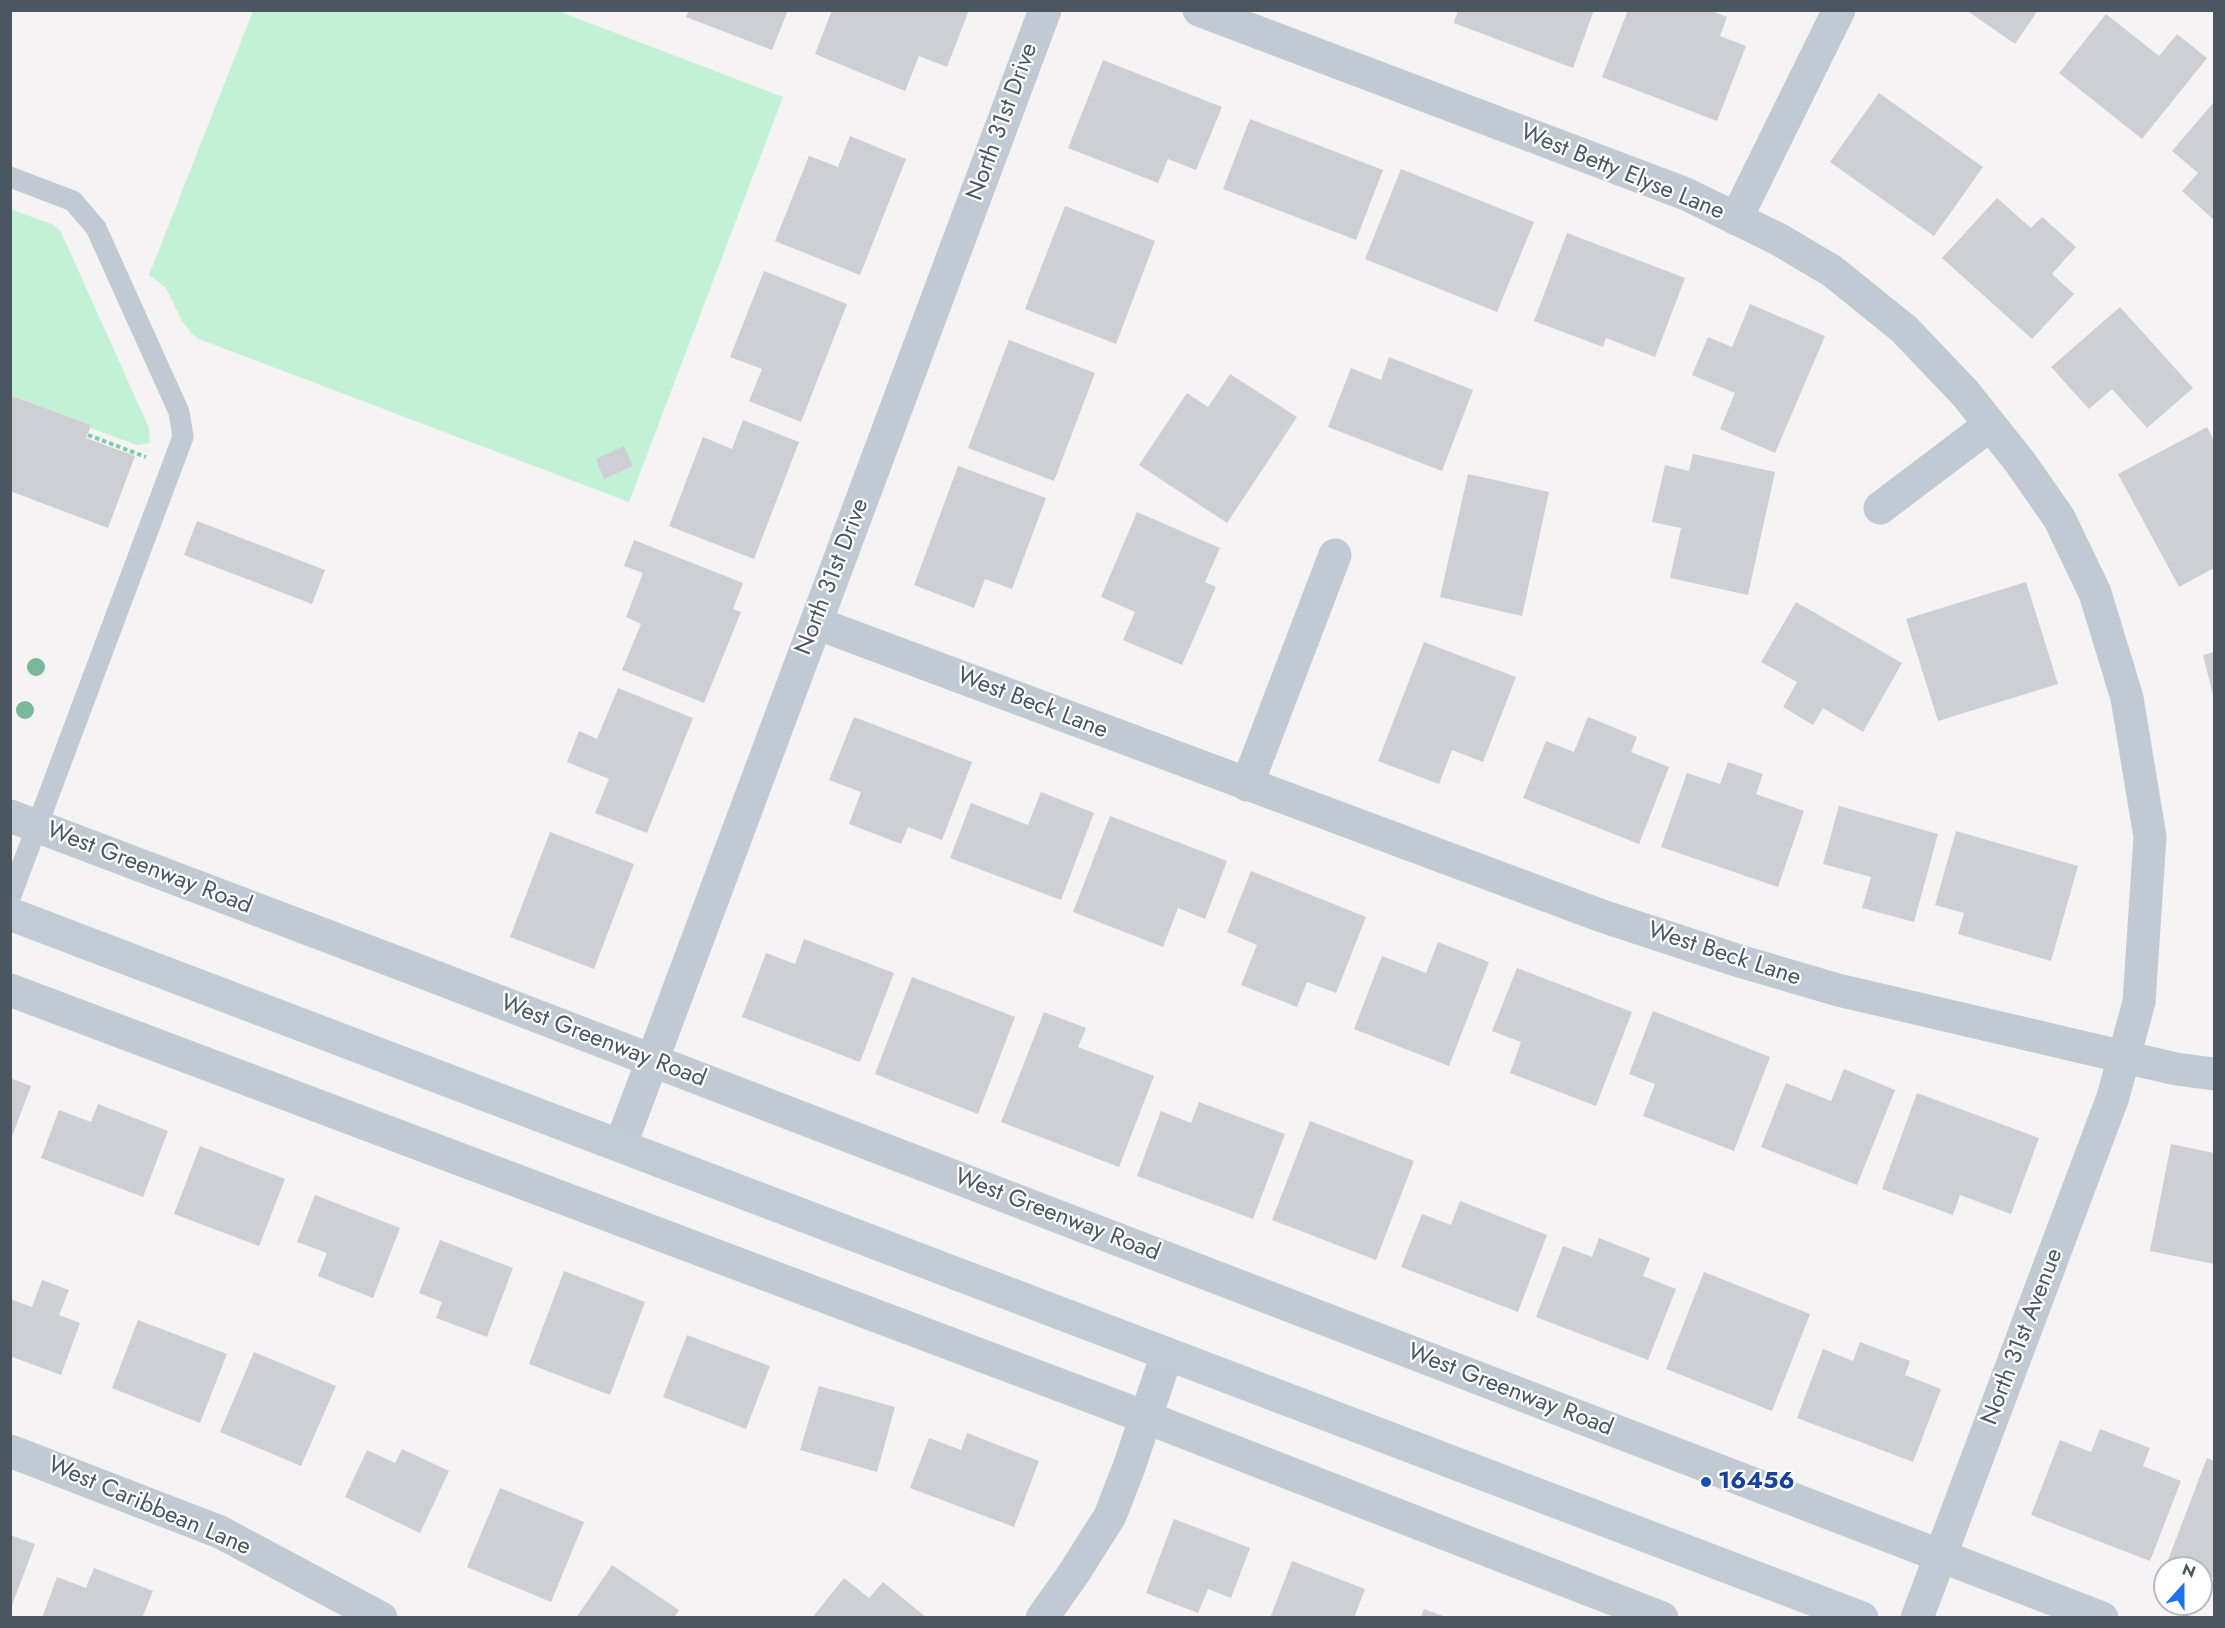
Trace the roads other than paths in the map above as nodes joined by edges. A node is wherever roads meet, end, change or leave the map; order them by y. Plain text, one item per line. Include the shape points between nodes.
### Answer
1 (1045, 10) edge
2 (1199, 10) edge
3 (1839, 10) edge
4 (10, 177) edge
5 (1736, 219) junction
6 (1990, 425) junction
7 (1880, 508) dead end
8 (1335, 555) dead end
9 (816, 623) junction
10 (1247, 785) junction
11 (24, 821) edge
12 (10, 898) edge
13 (10, 914) edge
14 (10, 990) edge
15 (2124, 1056) junction
16 (651, 1061) junction
17 (2214, 1074) edge
18 (621, 1144) junction
19 (1167, 1354) junction
20 (1145, 1417) junction
21 (10, 1450) edge
22 (1940, 1555) junction
23 (381, 1617) edge
24 (1042, 1617) edge
25 (1662, 1617) edge
26 (1862, 1617) edge
27 (1917, 1617) edge
28 (2102, 1617) edge

1 - 9 street, North 31st Drive
2 - 5 street, West Betty Elyse Lane via 1686,194
3 - 5 street
4 - 11 lane via 73,201 96,228 179,412 183,437
5 - 6 street, West Betty Elyse Lane via 1778,238 1832,272 1904,328
6 - 7 street
6 - 15 street, West Betty Elyse Lane via 2059,518 2095,593 2127,698 2150,837 2139,1002
8 - 10 street
9 - 10 street, West Beck Lane
9 - 16 street, North 31st Drive
10 - 15 street, West Beck Lane via 1602,916 1736,960 1838,990
11 - 12 lane
11 - 16 street, West Greenway Road
13 - 18 main road
14 - 20 street
15 - 17 street, West Beck Lane
15 - 22 street, North 31st Avenue via 2113,1097
16 - 18 street, North 31st Drive
16 - 22 street, West Greenway Road
18 - 19 main road
19 - 20 street
19 - 26 main road
20 - 24 street via 1110,1516
20 - 25 street
21 - 23 street, West Caribbean Lane via 220,1532
22 - 27 street, North 31st Avenue
22 - 28 street, West Greenway Road

